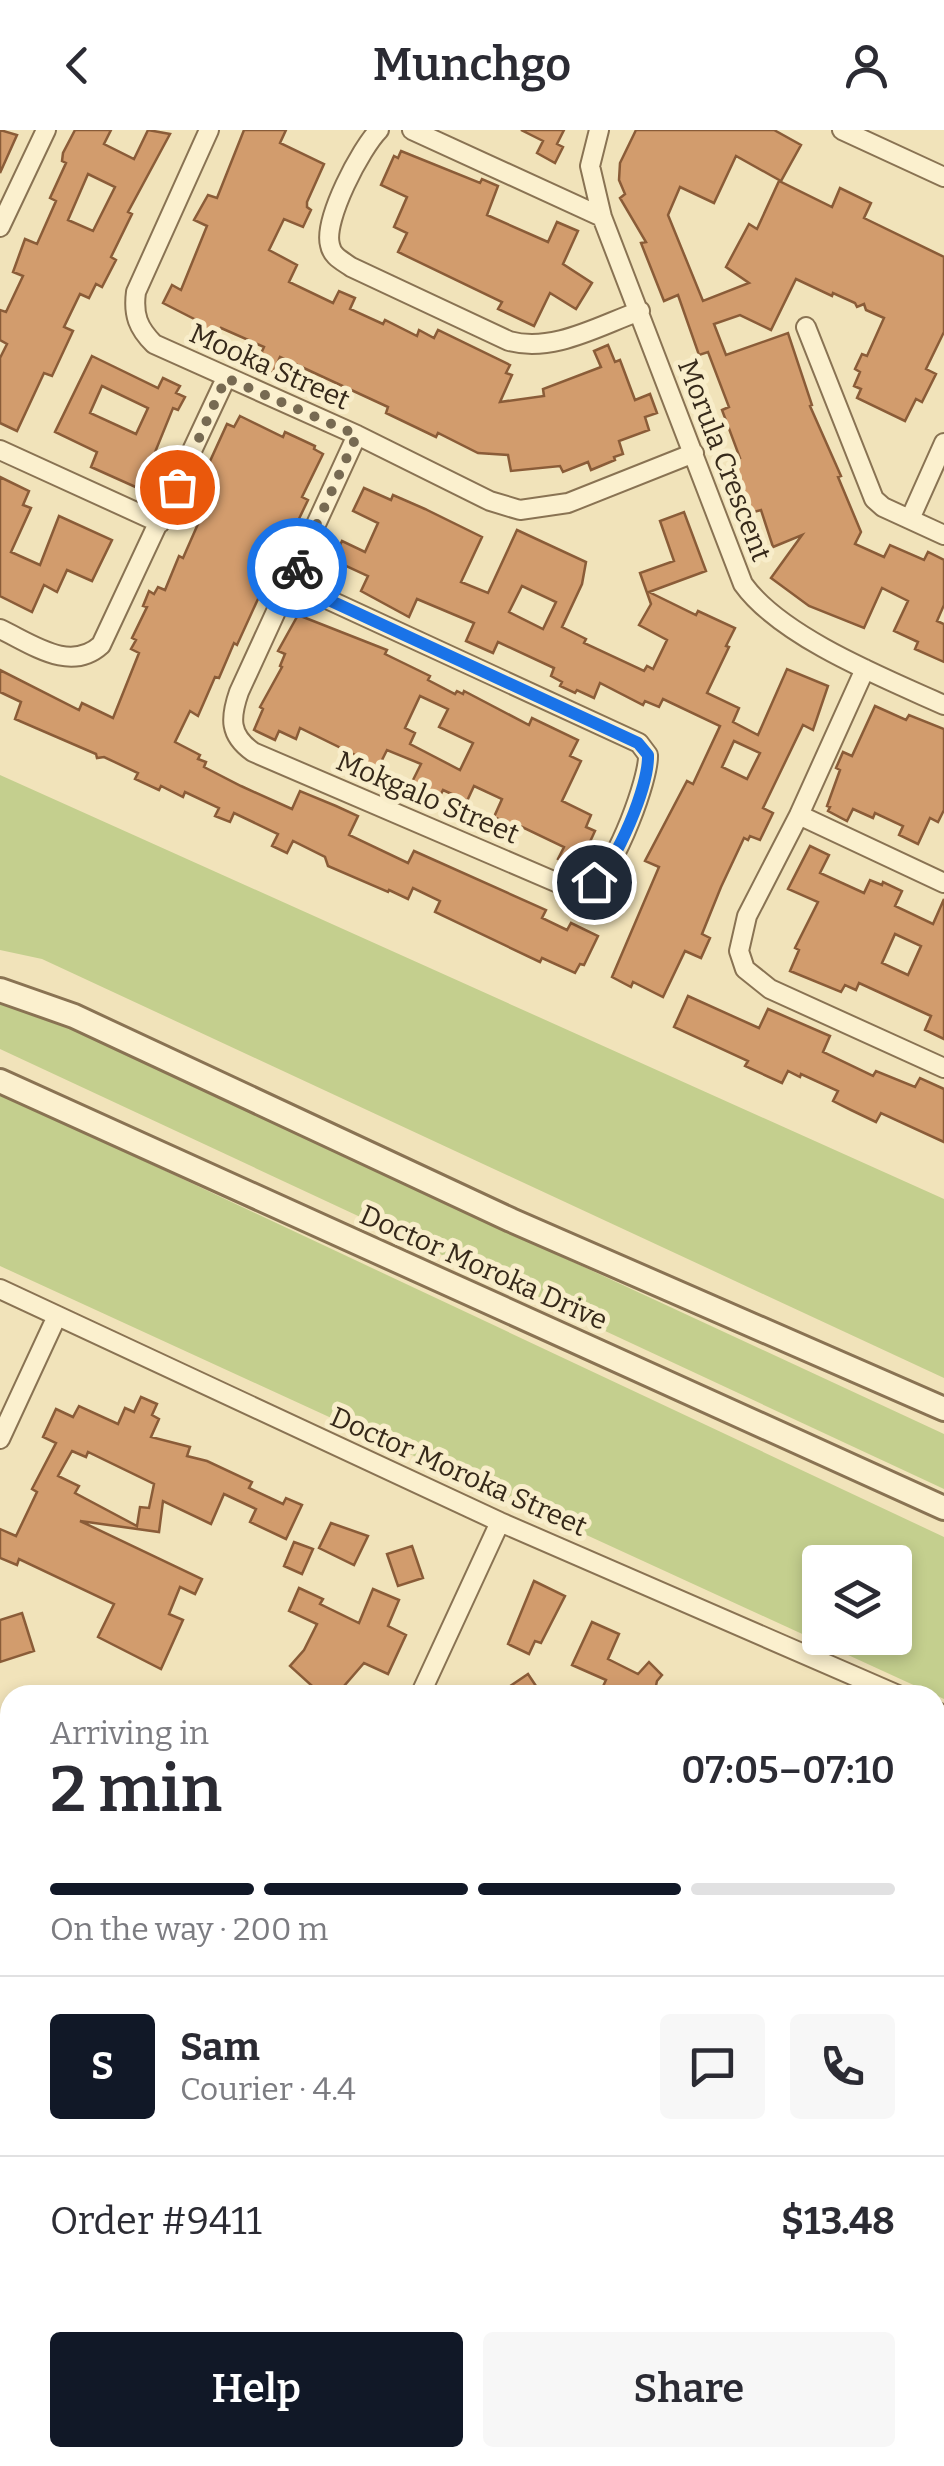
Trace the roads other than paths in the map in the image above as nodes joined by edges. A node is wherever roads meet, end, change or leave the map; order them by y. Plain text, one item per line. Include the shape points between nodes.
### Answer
1 (46, 130) edge
2 (209, 130) edge
3 (379, 130) edge
4 (412, 130) edge
5 (598, 130) edge
6 (842, 130) edge
7 (944, 177) edge
8 (602, 216) junction
9 (0, 226) edge
10 (640, 311) junction
11 (806, 327) dead end
12 (226, 378) junction
13 (357, 435) junction
14 (944, 443) edge
15 (0, 450) edge
16 (694, 453) junction
17 (910, 518) junction
18 (160, 524) junction
19 (944, 535) edge
20 (290, 582) junction
21 (0, 629) edge
22 (865, 669) junction
23 (944, 705) edge
24 (798, 815) junction
25 (944, 884) edge
26 (0, 990) edge
27 (944, 1068) edge
28 (0, 1082) edge
29 (0, 1289) edge
30 (57, 1316) junction
31 (944, 1409) edge
32 (0, 1439) edge
33 (944, 1508) edge
34 (500, 1522) junction
35 (425, 1685) edge
36 (875, 1685) edge

1 - 9 street
2 - 12 street, Mooka Street via 136,292 134,312 154,344
3 - 10 street via 330,221 334,256 528,346
4 - 8 street
5 - 8 street, Morula Crescent via 590,166
6 - 7 street
8 - 10 street, Morula Crescent
10 - 16 street, Morula Crescent
11 - 17 street via 874,499
12 - 13 street, Mooka Street
12 - 18 street
13 - 16 street, Mooka Street via 520,510 568,502
13 - 20 street, Mokgalo Street
14 - 17 street
15 - 18 street
16 - 22 street, Morula Crescent via 742,584 754,600
17 - 19 street
18 - 21 street via 110,631 92,653 56,656
20 - 20 street, Mokgalo Street via 232,710 240,743 565,886 586,885 607,870 646,781 648,755 638,743
22 - 23 street, Morula Crescent
22 - 24 street
24 - 25 street
24 - 27 street via 744,926 744,970 770,989
26 - 31 street, Doctor Moroka Drive via 74,1016 511,1220
28 - 33 street, Doctor Moroka Drive
29 - 30 street, Doctor Moroka Street
30 - 32 street
30 - 34 street, Doctor Moroka Street
34 - 35 street
34 - 36 street, Doctor Moroka Street

